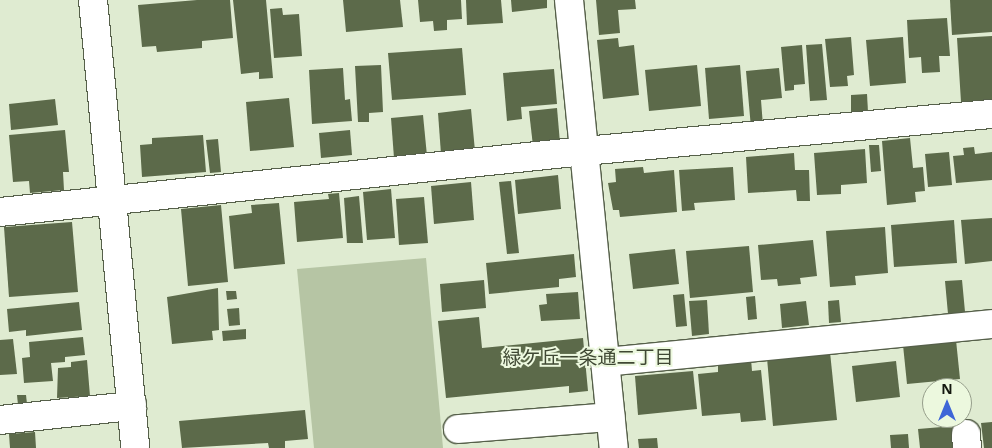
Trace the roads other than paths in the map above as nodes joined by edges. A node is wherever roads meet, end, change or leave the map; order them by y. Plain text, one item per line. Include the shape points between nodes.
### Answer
1 (93, 0) edge
2 (569, 0) edge
3 (992, 114) edge
4 (584, 151) junction
5 (113, 200) junction
6 (0, 212) edge
7 (992, 324) edge
8 (605, 362) junction
9 (132, 406) junction
10 (610, 417) junction
11 (0, 420) edge
12 (458, 429) dead end
13 (136, 448) edge
14 (614, 448) edge

1 - 5 street
2 - 4 street
3 - 4 street
4 - 5 street
4 - 8 street
5 - 6 street
5 - 9 street
7 - 8 street
8 - 10 street
9 - 11 street
9 - 13 street
10 - 12 street
10 - 14 street

